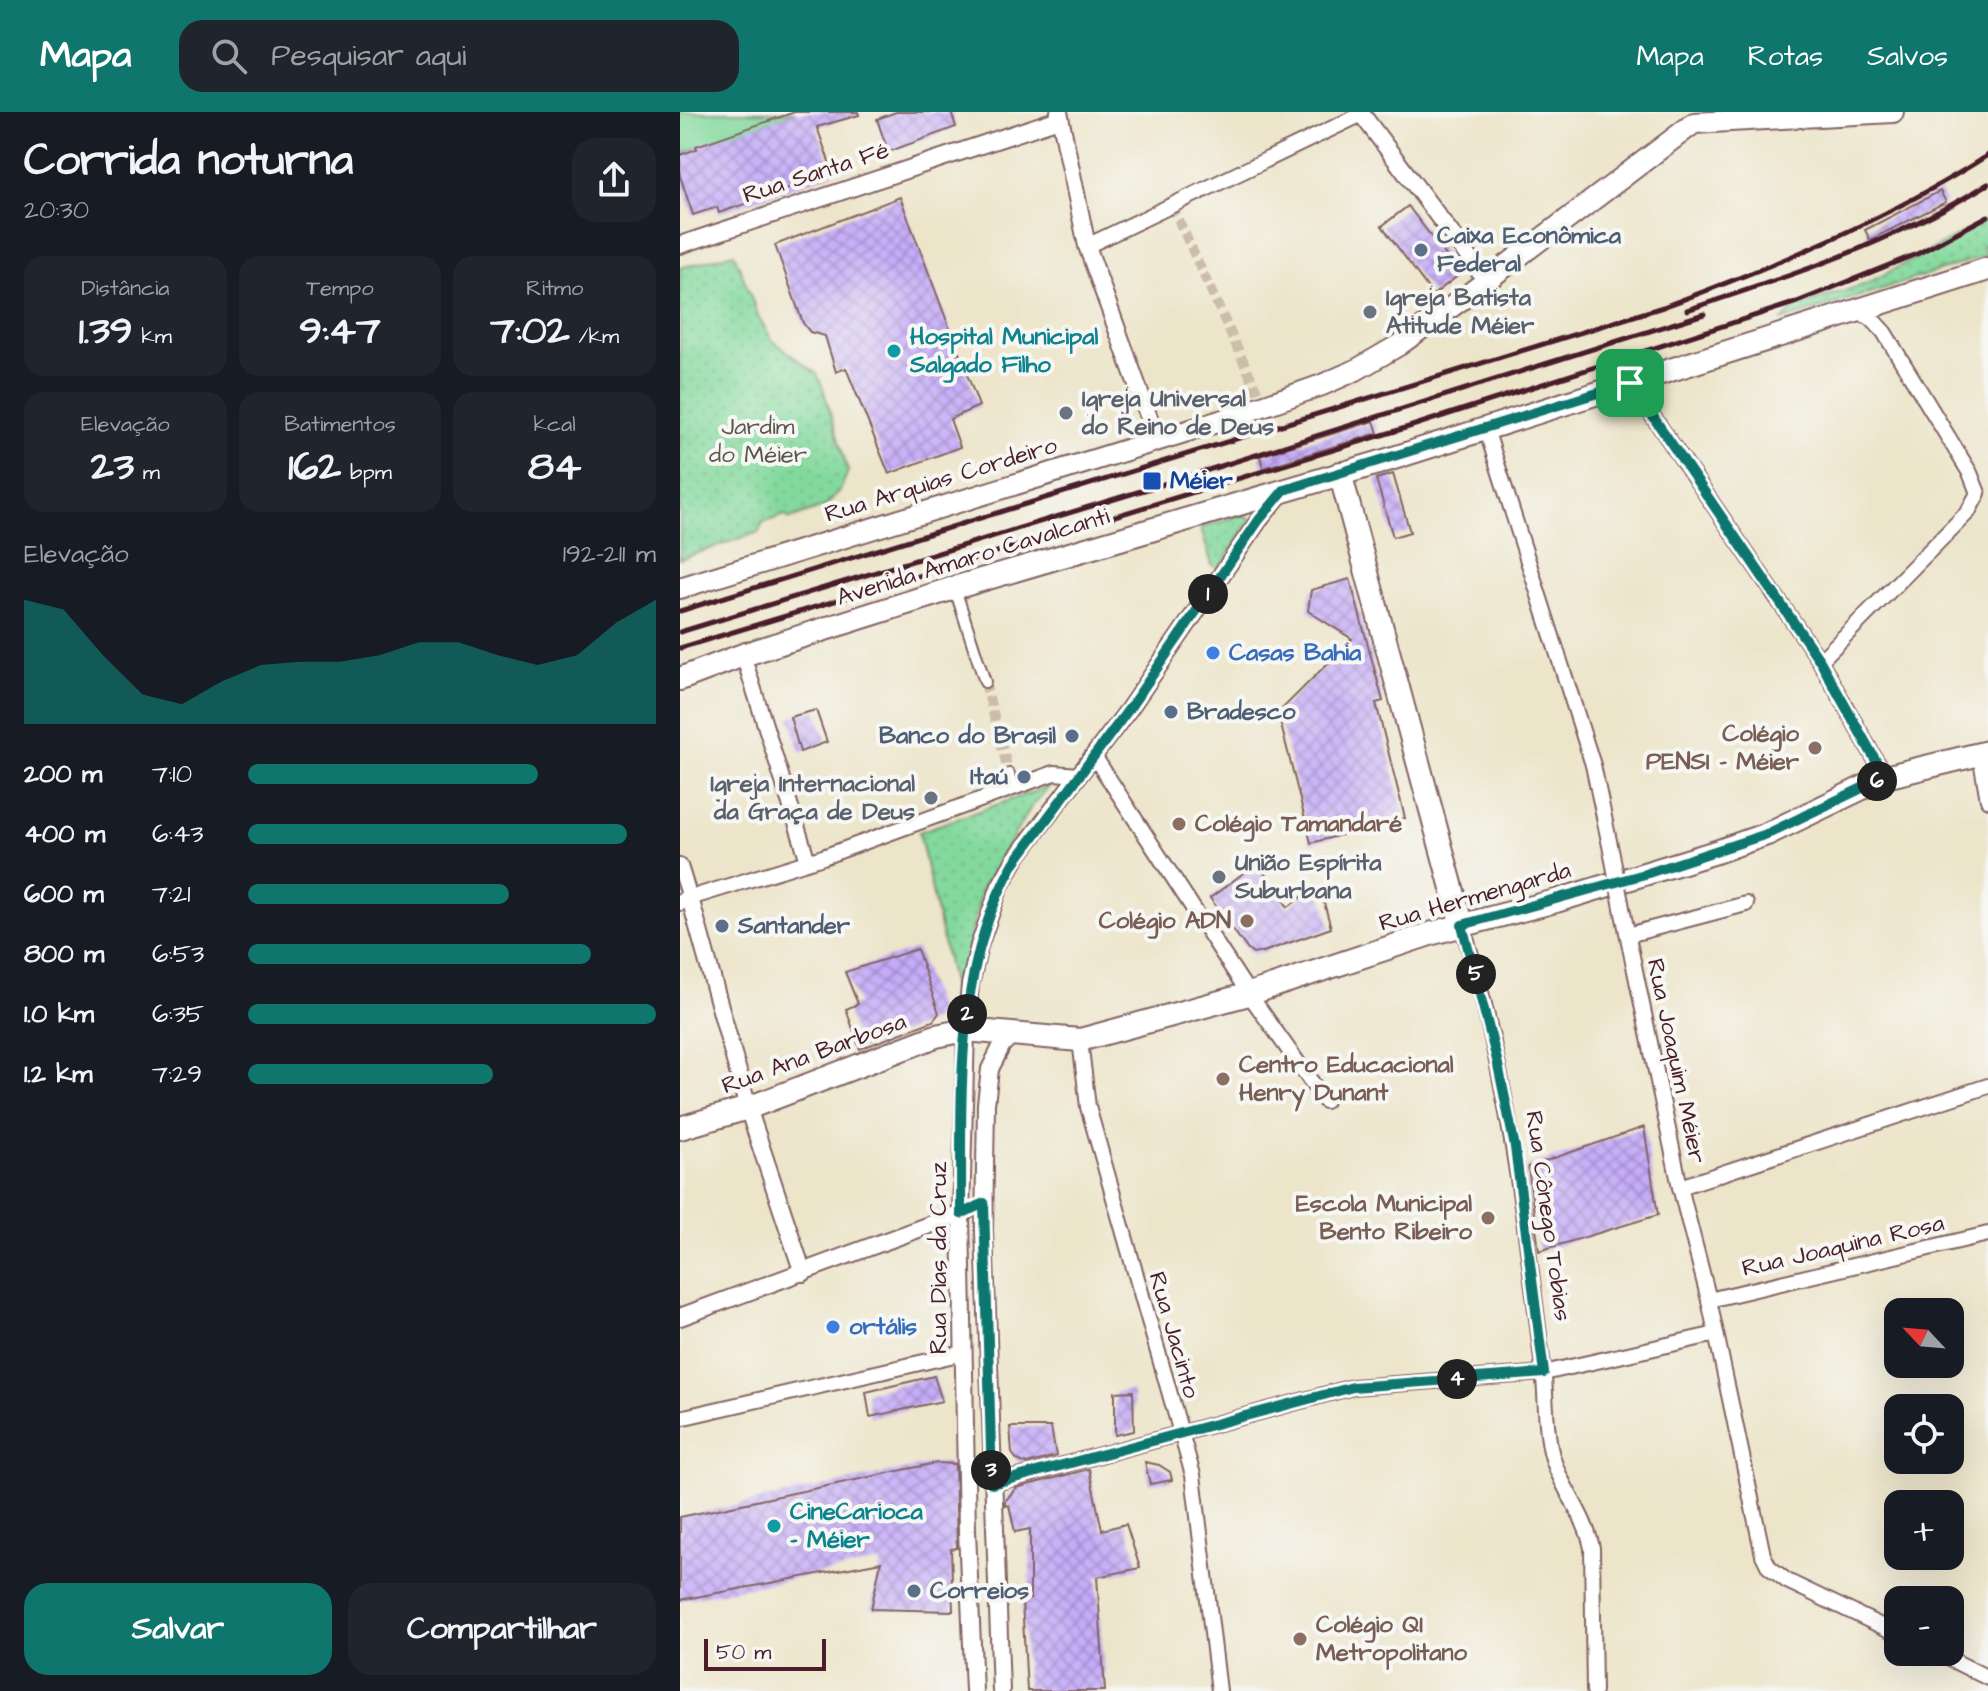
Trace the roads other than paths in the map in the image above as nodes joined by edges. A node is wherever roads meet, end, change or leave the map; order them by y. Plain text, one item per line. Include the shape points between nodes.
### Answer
1 (1893, 112) edge
2 (1361, 113) edge
3 (1059, 115) edge
4 (1697, 116) edge
5 (680, 245) edge
6 (1087, 246) junction
7 (1988, 269) edge
8 (1486, 280) junction
9 (1856, 312) junction
10 (1630, 383) junction
11 (1486, 429) junction
12 (1157, 440) junction
13 (1340, 473) junction
14 (1284, 490) junction
15 (680, 588) edge
16 (954, 588) junction
17 (743, 655) junction
18 (1820, 661) junction
19 (680, 679) edge
20 (985, 682) tunnel mouth
21 (1984, 753) edge
22 (1094, 756) junction
23 (1079, 775) junction
24 (1885, 777) junction
25 (1988, 800) edge
26 (808, 861) junction
27 (680, 866) edge
28 (685, 900) edge
29 (1746, 904) dead end
30 (1462, 925) junction
31 (1628, 935) junction
32 (1249, 994) junction
33 (966, 1030) junction
34 (1012, 1035) junction
35 (1080, 1040) junction
36 (1988, 1086) edge
37 (1325, 1101) dead end
38 (748, 1108) junction
39 (680, 1128) edge
40 (1680, 1187) junction
41 (984, 1203) junction
42 (961, 1214) junction
43 (1988, 1234) edge
44 (803, 1273) junction
45 (1709, 1300) junction
46 (680, 1317) edge
47 (1716, 1334) junction
48 (963, 1353) junction
49 (1544, 1373) junction
50 (680, 1418) edge
51 (1180, 1434) junction
52 (992, 1484) junction
53 (1884, 1627) edge
54 (1964, 1666) edge
55 (1988, 1678) edge
56 (974, 1691) edge
57 (1001, 1691) edge
58 (1219, 1691) edge
59 (1594, 1691) edge

1 - 4 main road, Rua Arquias Cordeiro
2 - 6 street
2 - 8 street
3 - 5 street, Rua Santa Fé
3 - 6 street
4 - 8 main road, Rua Arquias Cordeiro
6 - 12 street
7 - 9 main road, Avenida Amaro Cavalcanti
8 - 12 main road, Rua Arquias Cordeiro via 1356,370
9 - 10 main road, Avenida Amaro Cavalcanti
9 - 18 street via 1884,332 1978,493 1968,512
10 - 11 main road, Avenida Amaro Cavalcanti
10 - 18 street
11 - 13 main road, Avenida Amaro Cavalcanti
11 - 31 street, Rua Joaquim Méier, bridge via 1593,765
12 - 15 main road, Rua Arquias Cordeiro
13 - 14 main road, Avenida Amaro Cavalcanti
13 - 30 main road, Rua Cônego Tobias
14 - 16 main road, Avenida Amaro Cavalcanti
14 - 22 street, Rua Dias da Cruz
16 - 17 main road, Avenida Amaro Cavalcanti
16 - 20 street
17 - 19 main road, Avenida Amaro Cavalcanti
17 - 26 street
18 - 24 street
21 - 24 main road, Rua Hermengarda
21 - 25 street
22 - 23 street, Rua Dias da Cruz
22 - 32 street
23 - 26 street via 1054,773 1010,781
23 - 33 street, Rua Dias da Cruz via 1000,886 979,946
24 - 30 main road, Rua Hermengarda via 1729,848
26 - 28 street
27 - 28 street
28 - 38 street
29 - 31 street
30 - 32 main road, Rua Hermengarda
30 - 49 street, Rua Cônego Tobias via 1515,1147
31 - 40 street, Rua Joaquim Méier
32 - 35 main road, Rua Hermengarda
32 - 37 street
33 - 34 main road, Rua Hermengarda
33 - 38 main road, Rua Ana Barbosa via 936,1036
33 - 42 street, Rua Dias da Cruz
34 - 35 main road, Rua Hermengarda
34 - 41 street, Rua Dias da Cruz via 990,1069
35 - 51 street, Rua Jacinto via 1088,1107
36 - 40 street
38 - 39 main road, Rua Ana Barbosa
38 - 44 street
40 - 45 street, Rua Joaquim Méier
41 - 42 street
41 - 52 street, Rua Dias da Cruz
42 - 44 street
42 - 48 street, Rua Dias da Cruz
43 - 45 street, Rua Joaquina Rosa
44 - 46 street
45 - 47 street, Rua Joaquim Méier
47 - 49 street
47 - 53 street, Rua Joaquim Méier via 1769,1567 1787,1581
48 - 50 street
48 - 56 street, Rua Dias da Cruz
49 - 51 street via 1353,1387
49 - 59 street, Rua Cônego Tobias via 1554,1464 1592,1548
51 - 52 street
51 - 58 street, Rua Jacinto via 1193,1475
52 - 57 street, Rua Dias da Cruz
54 - 55 street

